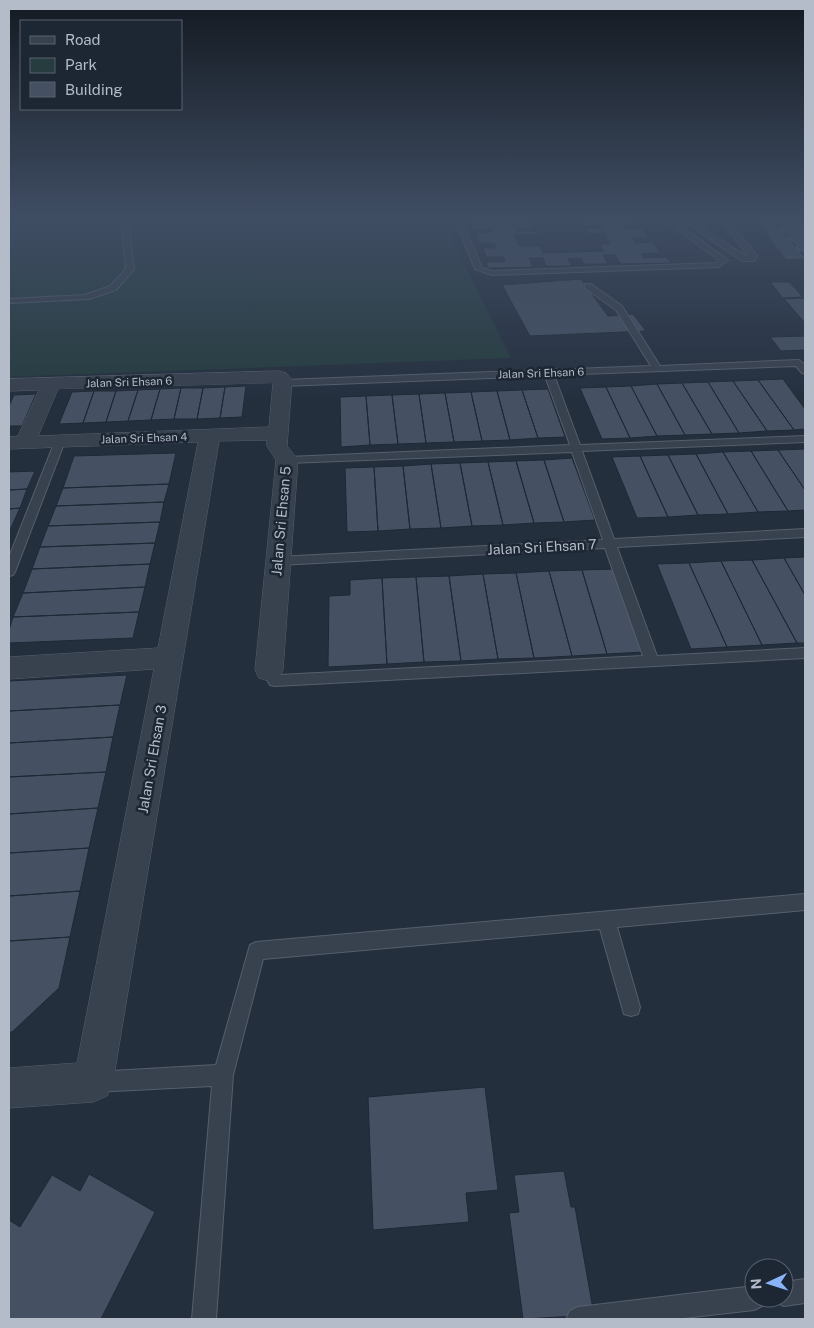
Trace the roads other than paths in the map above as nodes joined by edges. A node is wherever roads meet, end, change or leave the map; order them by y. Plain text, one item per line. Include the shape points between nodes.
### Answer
1 (123, 277) edge
2 (588, 286) dead end
3 (9, 301) edge
4 (802, 367) edge
5 (658, 369) junction
6 (549, 373) junction
7 (281, 380) junction
8 (51, 384) junction
9 (9, 385) edge
10 (279, 433) junction
11 (210, 436) junction
12 (805, 439) edge
13 (60, 441) junction
14 (17, 443) edge
15 (576, 448) junction
16 (287, 460) junction
17 (805, 533) edge
18 (609, 544) junction
19 (278, 561) junction
20 (9, 572) edge
21 (805, 653) edge
22 (171, 658) junction
23 (652, 662) junction
24 (9, 668) edge
25 (268, 670) joint
26 (805, 902) edge
27 (606, 920) junction
28 (631, 1007) dead end
29 (223, 1075) junction
30 (93, 1082) junction
31 (9, 1088) edge
32 (744, 1299) edge
33 (204, 1319) edge
34 (578, 1319) edge

1 - 3 lane via 113,288 86,297
2 - 5 lane via 619,308
4 - 5 lane, Jalan Sri Ehsan 6
5 - 6 lane, Jalan Sri Ehsan 6
6 - 7 lane, Jalan Sri Ehsan 6
6 - 15 lane
7 - 8 street, Jalan Sri Ehsan 6
7 - 10 street, Jalan Sri Ehsan 5
8 - 9 street, Jalan Sri Ehsan 6
8 - 14 street
10 - 11 street, Jalan Sri Ehsan 4
10 - 16 street, Jalan Sri Ehsan 5 via 277,446
11 - 13 street, Jalan Sri Ehsan 4
11 - 22 street, Jalan Sri Ehsan 3
12 - 15 lane
13 - 14 street, Jalan Sri Ehsan 4
13 - 20 lane
15 - 16 lane
15 - 18 lane
16 - 19 street, Jalan Sri Ehsan 5
17 - 18 lane, Jalan Sri Ehsan 7
18 - 19 lane, Jalan Sri Ehsan 7
18 - 23 lane
19 - 25 street, Jalan Sri Ehsan 5
21 - 23 lane
22 - 24 street
22 - 30 street, Jalan Sri Ehsan 3
23 - 25 lane via 275,681
26 - 27 lane
27 - 28 lane
27 - 29 lane via 256,951
29 - 30 lane
29 - 33 lane
30 - 31 street
32 - 34 lane

